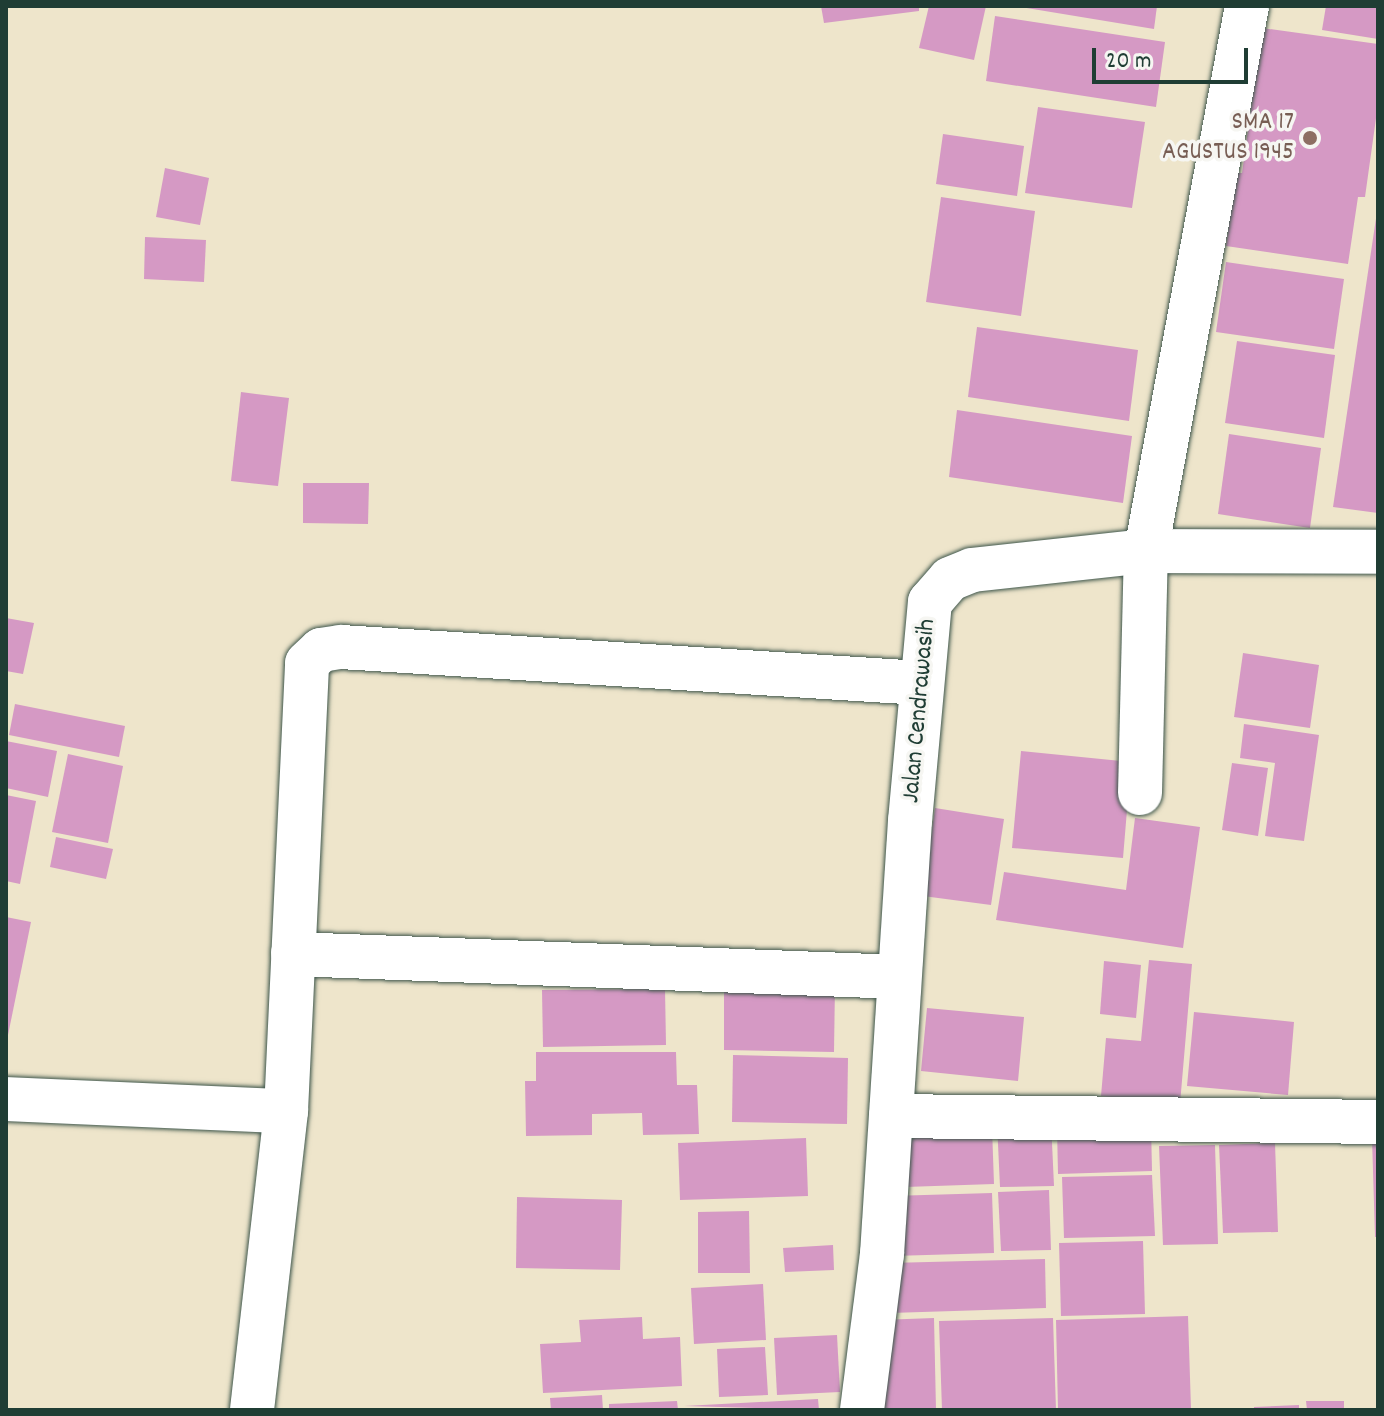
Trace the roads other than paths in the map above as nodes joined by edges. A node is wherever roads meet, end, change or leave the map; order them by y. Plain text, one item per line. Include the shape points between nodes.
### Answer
1 (1247, 6) edge
2 (1146, 551) junction
3 (1378, 552) edge
4 (921, 683) junction
5 (1140, 793) dead end
6 (293, 954) junction
7 (899, 977) junction
8 (6, 1099) edge
9 (286, 1111) junction
10 (891, 1116) junction
11 (1378, 1122) edge
12 (252, 1410) edge
13 (862, 1410) edge

1 - 2 street
2 - 3 street, Jalan Cendrawasih
2 - 4 street, Jalan Cendrawasih via 972,570 950,579 930,602
2 - 5 street
4 - 6 street via 321,650 307,663
4 - 7 street, Jalan Cendrawasih
6 - 7 street
6 - 9 street
7 - 10 street, Jalan Cendrawasih
8 - 9 street
9 - 12 street
10 - 11 street
10 - 13 street, Jalan Cendrawasih via 882,1254

